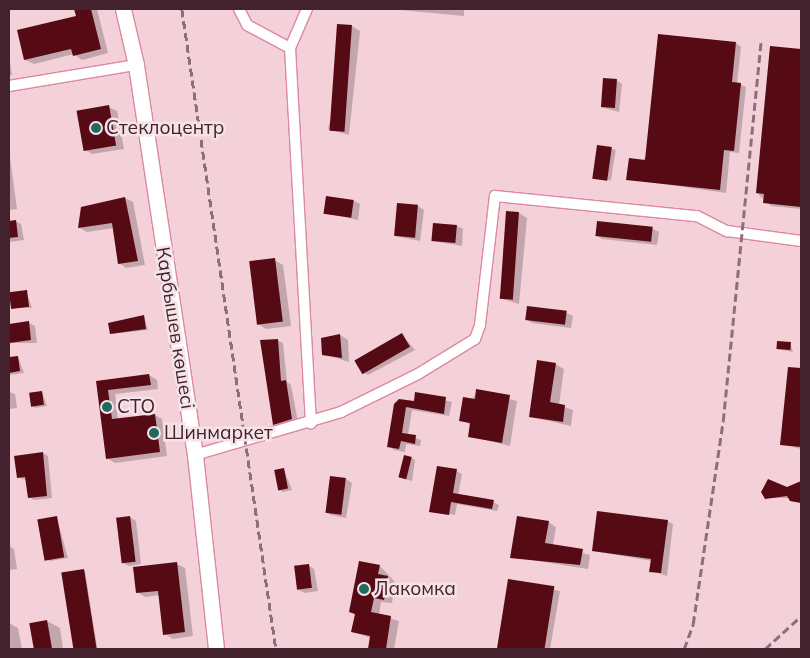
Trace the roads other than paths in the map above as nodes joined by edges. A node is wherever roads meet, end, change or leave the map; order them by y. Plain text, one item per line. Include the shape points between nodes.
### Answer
1 (123, 9) edge
2 (239, 9) edge
3 (307, 9) edge
4 (290, 48) junction
5 (136, 65) junction
6 (9, 86) edge
7 (801, 241) edge
8 (311, 423) junction
9 (195, 455) junction
10 (216, 649) edge

1 - 5 main road, Карбышев көшесі
2 - 4 street via 248,26
3 - 4 street
4 - 8 street
5 - 6 street
5 - 9 main road, Карбышев көшесі
7 - 8 street via 728,231 697,216 495,196 480,325 475,339 418,374
8 - 9 street
9 - 10 main road, Карбышев көшесі

